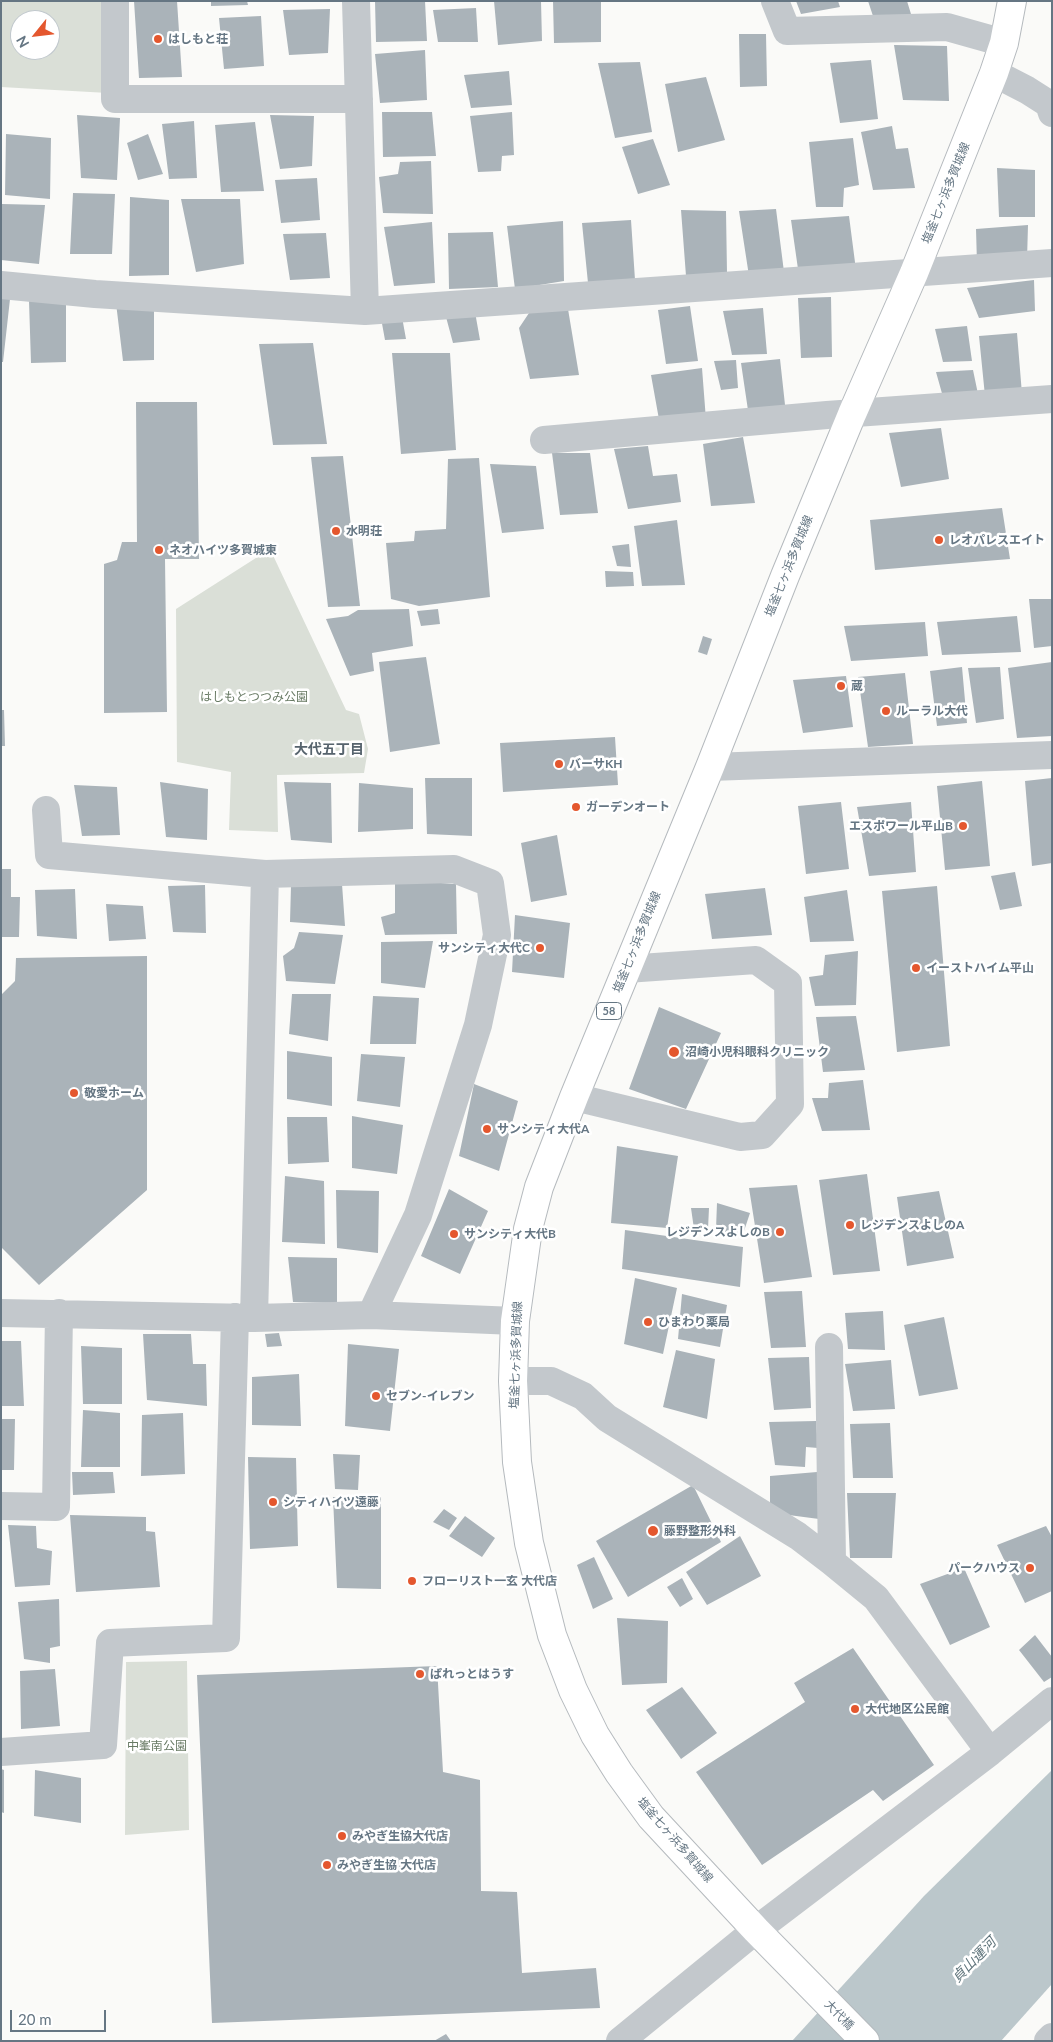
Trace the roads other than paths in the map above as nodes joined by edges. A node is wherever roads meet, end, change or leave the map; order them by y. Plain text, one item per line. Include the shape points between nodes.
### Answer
1 (115, 1) edge
2 (356, 1) edge
3 (775, 1) edge
4 (1012, 1) edge
5 (1004, 43) junction
6 (994, 73) junction
7 (359, 99) junction
8 (1052, 113) edge
9 (1052, 263) edge
10 (914, 273) junction
11 (1, 285) edge
12 (365, 311) junction
13 (1052, 399) edge
14 (852, 414) junction
15 (544, 440) dead end
16 (1052, 755) edge
17 (710, 767) junction
18 (46, 810) dead end
19 (265, 874) junction
20 (626, 970) junction
21 (574, 1097) junction
22 (1, 1313) edge
23 (59, 1313) junction
24 (371, 1314) junction
25 (244, 1318) junction
26 (515, 1321) junction
27 (829, 1347) dead end
28 (513, 1381) junction
29 (1, 1506) edge
30 (832, 1562) junction
31 (1052, 1701) edge
32 (1, 1752) edge
33 (990, 1752) junction
34 (756, 1930) junction
35 (813, 1988) joint
36 (1052, 2037) edge
37 (620, 2041) edge
38 (865, 2041) edge
39 (1048, 2041) edge

1 - 7 street via 115,99
2 - 7 street
3 - 5 street via 787,31 946,27
4 - 5 main road, 塩釜七ヶ浜多賀城線 / 58
5 - 6 main road, 塩釜七ヶ浜多賀城線 / 58
6 - 8 street via 1049,104
6 - 10 main road, 塩釜七ヶ浜多賀城線 / 58
7 - 12 street
9 - 10 street
10 - 12 street
10 - 14 main road, 塩釜七ヶ浜多賀城線 / 58
11 - 12 street
13 - 14 street
14 - 15 street
14 - 17 main road, 塩釜七ヶ浜多賀城線 / 58
16 - 17 street
17 - 20 main road, 塩釜七ヶ浜多賀城線 / 58
18 - 19 street via 48,855
19 - 24 street via 454,869 490,883 498,935 478,1025 418,1215
19 - 25 street
20 - 21 main road, 塩釜七ヶ浜多賀城線 / 58
20 - 21 street via 756,960 788,983 790,1104 762,1135 740,1137
21 - 26 main road, 塩釜七ヶ浜多賀城線 / 58 via 539,1187 528,1229
22 - 23 street
23 - 25 street
23 - 29 street via 56,1507
24 - 25 street
24 - 26 street
25 - 32 street via 226,1638 110,1643 103,1745
26 - 28 main road, 塩釜七ヶ浜多賀城線 / 58
27 - 30 street
28 - 30 street via 552,1381 583,1396 608,1418 798,1536
28 - 34 main road, 塩釜七ヶ浜多賀城線 / 58 via 517,1462 529,1543 552,1635 573,1690 619,1773 652,1817
30 - 33 street via 876,1598
31 - 33 street
33 - 34 street
34 - 35 main road, 塩釜七ヶ浜多賀城線 / 58
34 - 37 street
35 - 38 main road, 大代橋 / 58
36 - 39 street

